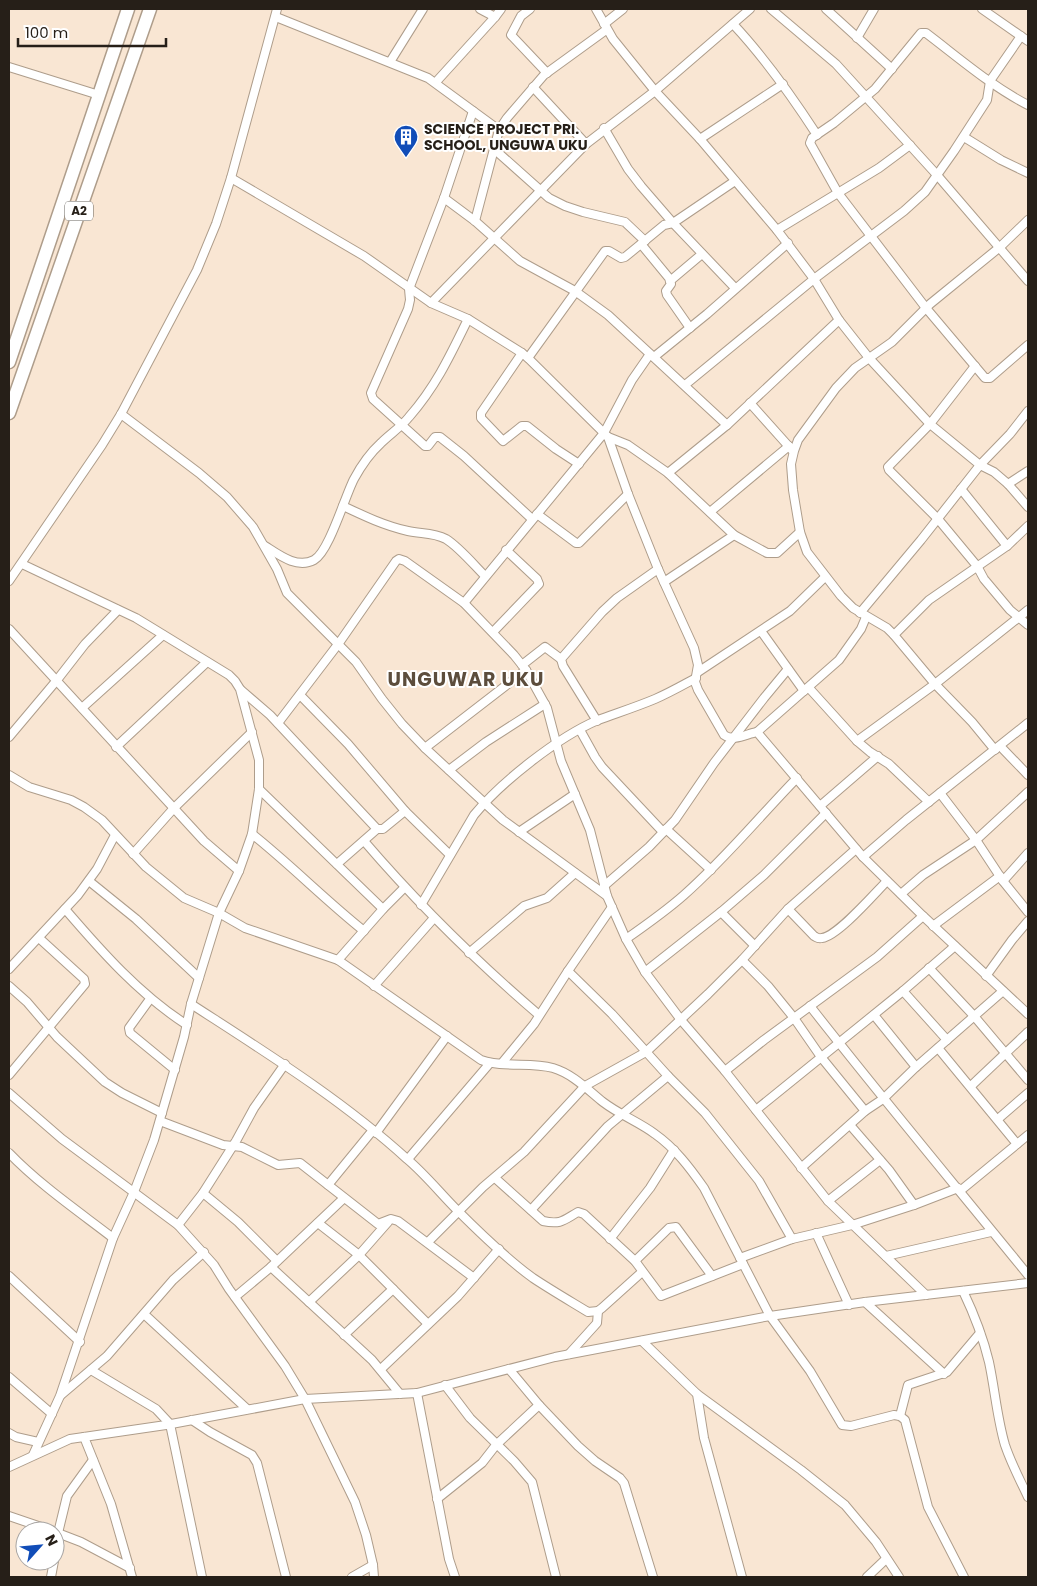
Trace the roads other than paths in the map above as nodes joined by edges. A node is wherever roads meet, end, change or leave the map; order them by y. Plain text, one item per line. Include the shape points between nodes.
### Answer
1 (128, 9) edge
2 (150, 9) edge
3 (423, 9) edge
4 (480, 9) edge
5 (501, 9) edge
6 (530, 9) edge
7 (596, 9) edge
8 (623, 9) edge
9 (750, 9) edge
10 (770, 9) edge
11 (826, 9) edge
12 (874, 9) edge
13 (982, 9) edge
14 (276, 13) edge
15 (496, 17) junction
16 (733, 24) junction
17 (605, 27) junction
18 (1021, 36) junction
19 (857, 38) junction
20 (1028, 41) edge
21 (390, 62) junction
22 (9, 67) edge
23 (892, 69) junction
24 (547, 73) junction
25 (990, 81) junction
26 (436, 82) junction
27 (783, 84) junction
28 (533, 87) junction
29 (654, 91) junction
30 (99, 95) junction
31 (866, 97) junction
32 (1028, 105) edge
33 (473, 111) junction
34 (604, 128) junction
35 (499, 130) junction
36 (816, 135) junction
37 (964, 137) junction
38 (700, 139) junction
39 (586, 144) junction
40 (910, 145) junction
41 (494, 149) junction
42 (1028, 173) edge
43 (937, 175) junction
44 (231, 178) junction
45 (735, 180) junction
46 (540, 191) junction
47 (838, 193) junction
48 (444, 198) junction
49 (1028, 220) edge
50 (475, 221) junction
51 (674, 224) junction
52 (778, 230) junction
53 (870, 236) junction
54 (493, 239) junction
55 (643, 242) junction
56 (788, 243) junction
57 (1000, 247) junction
58 (702, 254) junction
59 (814, 279) junction
60 (670, 281) junction
61 (1028, 281) edge
62 (409, 288) junction
63 (735, 288) junction
64 (575, 291) junction
65 (431, 303) junction
66 (926, 308) junction
67 (468, 319) junction
68 (839, 320) junction
69 (690, 328) junction
70 (1028, 345) edge
71 (525, 356) junction
72 (652, 356) junction
73 (869, 358) junction
74 (9, 362) edge
75 (975, 366) junction
76 (686, 385) junction
77 (750, 403) junction
78 (1028, 411) edge
79 (9, 413) edge
80 (121, 414) junction
81 (930, 424) junction
82 (401, 425) junction
83 (727, 425) junction
84 (606, 435) junction
85 (791, 448) junction
86 (579, 464) junction
87 (980, 465) junction
88 (1028, 471) edge
89 (668, 473) junction
90 (1008, 484) junction
91 (961, 490) junction
92 (628, 494) junction
93 (343, 506) junction
94 (1028, 507) edge
95 (710, 512) junction
96 (535, 517) junction
97 (938, 519) junction
98 (1028, 526) edge
99 (800, 532) junction
100 (734, 535) junction
101 (263, 545) junction
102 (1007, 546) junction
103 (506, 550) junction
104 (22, 564) junction
105 (977, 566) junction
106 (658, 569) junction
107 (485, 576) junction
108 (825, 577) junction
109 (9, 582) edge
110 (664, 582) junction
111 (464, 603) junction
112 (118, 610) junction
113 (1028, 610) edge
114 (863, 615) junction
115 (1019, 616) junction
116 (1028, 625) edge
117 (9, 629) edge
118 (761, 631) junction
119 (493, 632) junction
120 (163, 635) junction
121 (894, 635) junction
122 (339, 643) junction
123 (561, 659) junction
124 (207, 662) junction
125 (524, 668) junction
126 (788, 669) junction
127 (697, 675) junction
128 (57, 680) junction
129 (934, 684) junction
130 (240, 689) junction
131 (806, 690) junction
132 (300, 695) junction
133 (545, 704) junction
134 (82, 708) junction
135 (596, 721) junction
136 (278, 723) junction
137 (1028, 723) edge
138 (580, 730) junction
139 (252, 732) junction
140 (757, 732) junction
141 (9, 737) edge
142 (734, 738) junction
143 (856, 741) junction
144 (556, 744) junction
145 (116, 747) junction
146 (425, 748) junction
147 (997, 748) junction
148 (878, 756) junction
149 (449, 770) junction
150 (1028, 775) edge
151 (9, 776) edge
152 (797, 778) junction
153 (259, 789) junction
154 (1028, 792) edge
155 (940, 793) junction
156 (575, 794) junction
157 (485, 802) junction
158 (929, 802) junction
159 (820, 806) junction
160 (174, 808) junction
161 (405, 811) junction
162 (826, 813) junction
163 (377, 829) junction
164 (665, 831) junction
165 (519, 832) junction
166 (252, 834) junction
167 (115, 835) junction
168 (976, 840) junction
169 (364, 841) junction
170 (856, 848) junction
171 (1028, 853) edge
172 (133, 854) junction
173 (450, 855) junction
174 (863, 856) junction
175 (337, 864) junction
176 (711, 870) junction
177 (239, 871) junction
178 (575, 873) junction
179 (1002, 878) junction
180 (89, 881) junction
181 (887, 881) junction
182 (604, 886) junction
183 (404, 888) junction
184 (900, 894) junction
185 (607, 896) junction
186 (421, 905) junction
187 (612, 907) junction
188 (64, 909) junction
189 (383, 909) junction
190 (788, 909) junction
191 (721, 912) junction
192 (1028, 912) edge
193 (219, 913) junction
194 (923, 916) junction
195 (434, 918) junction
196 (1028, 921) edge
197 (933, 926) junction
198 (364, 931) junction
199 (39, 938) junction
200 (626, 938) junction
201 (755, 946) junction
202 (955, 946) junction
203 (469, 953) junction
204 (338, 960) junction
205 (742, 960) junction
206 (929, 968) junction
207 (9, 969) edge
208 (568, 971) junction
209 (645, 972) junction
210 (986, 976) junction
211 (199, 978) junction
212 (9, 986) edge
213 (374, 986) junction
214 (903, 991) junction
215 (1003, 991) junction
216 (150, 999) junction
217 (191, 1004) junction
218 (810, 1006) junction
219 (1028, 1014) edge
220 (539, 1015) junction
221 (874, 1015) junction
222 (974, 1016) junction
223 (794, 1018) junction
224 (681, 1020) junction
225 (187, 1025) junction
226 (48, 1026) junction
227 (1028, 1032) edge
228 (447, 1036) junction
229 (947, 1040) junction
230 (839, 1043) junction
231 (938, 1048) junction
232 (646, 1052) junction
233 (1006, 1053) junction
234 (822, 1057) junction
235 (490, 1063) junction
236 (502, 1063) junction
237 (285, 1064) junction
238 (916, 1066) junction
239 (175, 1070) junction
240 (725, 1071) junction
241 (9, 1075) edge
242 (668, 1076) junction
243 (1028, 1080) edge
244 (585, 1086) junction
245 (971, 1086) junction
246 (9, 1092) edge
247 (1028, 1093) edge
248 (883, 1099) junction
249 (756, 1110) junction
250 (865, 1111) junction
251 (621, 1114) junction
252 (161, 1117) junction
253 (998, 1119) junction
254 (850, 1125) junction
255 (375, 1132) junction
256 (1028, 1135) edge
257 (1017, 1144) junction
258 (233, 1147) junction
259 (674, 1150) junction
260 (9, 1153) edge
261 (408, 1159) junction
262 (880, 1160) junction
263 (801, 1168) junction
264 (495, 1178) junction
265 (328, 1185) junction
266 (959, 1190) junction
267 (134, 1192) junction
268 (203, 1193) junction
269 (344, 1198) junction
270 (828, 1201) junction
271 (914, 1205) junction
272 (531, 1210) junction
273 (458, 1211) junction
274 (391, 1219) junction
275 (318, 1223) junction
276 (178, 1225) junction
277 (852, 1225) junction
278 (991, 1232) junction
279 (816, 1233) junction
280 (113, 1238) junction
281 (610, 1239) junction
282 (792, 1239) junction
283 (428, 1242) junction
284 (499, 1249) junction
285 (204, 1252) junction
286 (359, 1255) junction
287 (886, 1256) junction
288 (277, 1260) junction
289 (635, 1261) junction
290 (741, 1261) junction
291 (271, 1267) junction
292 (642, 1272) junction
293 (1028, 1274) edge
294 (9, 1276) edge
295 (712, 1276) junction
296 (474, 1278) junction
297 (1028, 1283) edge
298 (393, 1289) junction
299 (963, 1291) junction
300 (926, 1295) junction
301 (235, 1297) junction
302 (309, 1302) junction
303 (865, 1302) junction
304 (849, 1305) junction
305 (598, 1311) junction
306 (144, 1314) junction
307 (770, 1316) junction
308 (428, 1324) junction
309 (980, 1333) junction
310 (344, 1335) junction
311 (642, 1341) junction
312 (80, 1342) junction
313 (569, 1354) junction
314 (508, 1368) junction
315 (381, 1369) junction
316 (91, 1370) junction
317 (944, 1374) junction
318 (9, 1377) edge
319 (445, 1385) junction
320 (417, 1393) junction
321 (400, 1394) junction
322 (697, 1394) junction
323 (60, 1396) junction
324 (305, 1399) junction
325 (539, 1405) junction
326 (247, 1409) junction
327 (52, 1414) junction
328 (900, 1416) junction
329 (192, 1420) junction
330 (170, 1424) junction
331 (9, 1433) edge
332 (84, 1437) junction
333 (38, 1442) junction
334 (496, 1445) junction
335 (33, 1455) junction
336 (93, 1460) junction
337 (9, 1467) edge
338 (1028, 1497) edge
339 (437, 1499) junction
340 (9, 1516) edge
341 (23, 1521) edge
342 (59, 1521) edge
343 (65, 1536) edge
344 (886, 1559) junction
345 (373, 1565) junction
346 (130, 1568) junction
347 (132, 1577) edge
348 (202, 1577) edge
349 (286, 1577) edge
350 (352, 1577) edge
351 (374, 1577) edge
352 (455, 1577) edge
353 (556, 1577) edge
354 (652, 1577) edge
355 (742, 1577) edge
356 (867, 1577) edge
357 (899, 1577) edge
358 (964, 1577) edge

1 - 30 highway, A2
2 - 79 highway, A2
3 - 21 street
4 - 15 street
5 - 15 street
6 - 24 street via 521,16 511,35
7 - 17 street
8 - 17 street
9 - 16 street
10 - 31 street via 836,64
11 - 19 street
12 - 19 street
13 - 18 street
14 - 21 street
14 - 44 street
15 - 26 street
16 - 27 street
16 - 29 street
17 - 24 street
17 - 29 street
18 - 20 street
18 - 25 street
19 - 23 street
21 - 26 street
22 - 30 street
23 - 25 street via 924,32
23 - 31 street
24 - 28 street
25 - 32 street
25 - 37 street via 987,100
26 - 33 street
27 - 36 street
27 - 38 street
28 - 35 street
28 - 39 street
29 - 34 street
29 - 38 street
30 - 74 highway, A2
31 - 36 street
31 - 40 street
33 - 35 street
33 - 48 street
34 - 39 street
34 - 51 street via 632,174
35 - 41 street
36 - 47 street via 810,143
37 - 42 street
37 - 43 street
38 - 45 street
39 - 46 street
40 - 43 street
40 - 47 street
41 - 46 street
41 - 50 street
43 - 53 street via 925,192
43 - 57 street
44 - 62 street via 372,262
44 - 80 street via 207,249
45 - 51 street
45 - 52 street
46 - 54 street
46 - 55 street via 565,206 625,222
47 - 52 street
47 - 53 street
48 - 50 street
48 - 62 street
49 - 57 street
50 - 54 street
51 - 55 street via 664,225
51 - 58 street
52 - 56 street
53 - 59 street
53 - 66 street
54 - 64 street via 520,261
54 - 65 street
55 - 60 street
55 - 64 street via 623,259 605,251
56 - 59 street
56 - 63 street
57 - 61 street
57 - 66 street
58 - 60 street
58 - 63 street
59 - 68 street
59 - 76 street
60 - 69 street via 667,295
62 - 65 street
62 - 82 street via 408,309 371,393 373,399
63 - 69 street
64 - 71 street
64 - 72 street via 608,315
65 - 67 street
66 - 73 street via 892,342
66 - 75 street
67 - 71 street
67 - 82 street via 440,376
68 - 73 street
68 - 77 street
69 - 72 street
70 - 75 street via 990,378 985,378
71 - 84 street
71 - 86 street via 481,413 481,418 503,441 522,426 527,426
72 - 76 street
72 - 84 street via 632,380
73 - 81 street
73 - 85 street via 836,388
75 - 81 street
76 - 83 street
77 - 83 street
77 - 85 street
78 - 87 street
80 - 101 street via 227,497 253,527
80 - 104 street
81 - 87 street
81 - 97 street via 888,467
82 - 93 street via 369,455
82 - 96 street via 426,446 440,437
83 - 89 street
84 - 86 street
84 - 89 street via 628,445
84 - 92 street
85 - 95 street
85 - 99 street
86 - 96 street
87 - 90 street
87 - 91 street
88 - 90 street
89 - 95 street
90 - 94 street
91 - 97 street
91 - 102 street
92 - 96 street via 579,543
92 - 106 street
93 - 101 street via 330,539 316,559 297,563
93 - 107 street via 386,525 439,536
95 - 100 street
96 - 103 street
97 - 105 street
97 - 114 street
98 - 102 street
99 - 100 street via 772,554
99 - 108 street via 807,552
100 - 110 street
101 - 122 street via 287,592
102 - 105 street
103 - 107 street
103 - 119 street via 537,578 539,584
104 - 109 street
104 - 112 street
105 - 115 street via 1010,610
105 - 121 street via 929,600
106 - 110 street
106 - 123 street via 617,598
107 - 111 street
108 - 114 street
108 - 118 street via 790,611
110 - 127 street via 694,648
111 - 119 street
111 - 122 street via 405,560 399,559
112 - 120 street
112 - 128 street via 85,644
113 - 115 street
114 - 121 street
114 - 131 street via 862,629 839,660
115 - 116 street
115 - 129 street
117 - 128 street
118 - 126 street
118 - 127 street
119 - 125 street
120 - 124 street
120 - 134 street
121 - 129 street
122 - 132 street
122 - 146 street via 402,724
123 - 125 street via 545,647
123 - 135 street
124 - 130 street via 228,675
124 - 145 street
125 - 133 street
125 - 146 street
126 - 131 street
126 - 142 street
127 - 135 street via 657,698
127 - 142 street via 698,690 724,734
128 - 134 street
128 - 141 street
129 - 143 street
129 - 147 street
130 - 136 street
130 - 139 street
131 - 140 street
131 - 143 street
132 - 136 street
132 - 161 street via 348,744
133 - 144 street
133 - 149 street
134 - 145 street
135 - 138 street
136 - 163 street
137 - 147 street
138 - 144 street
138 - 164 street via 602,767
139 - 153 street via 259,760
139 - 160 street
140 - 142 street
140 - 152 street
142 - 164 street
143 - 148 street
144 - 156 street
144 - 157 street
145 - 160 street
146 - 149 street
147 - 150 street
147 - 155 street
148 - 158 street
148 - 159 street
149 - 157 street
151 - 167 street via 84,807
152 - 159 street
152 - 176 street
153 - 166 street
153 - 175 street
154 - 168 street
155 - 158 street
155 - 168 street
156 - 165 street
156 - 182 street via 590,830
157 - 165 street
157 - 173 street
158 - 174 street
159 - 162 street
160 - 172 street
160 - 177 street via 204,841
161 - 163 street via 383,829
161 - 173 street
162 - 170 street
162 - 191 street via 764,875
163 - 169 street
164 - 176 street
164 - 182 street
165 - 178 street
166 - 177 street
166 - 198 street
167 - 172 street
167 - 180 street
168 - 179 street
168 - 184 street
169 - 175 street
169 - 183 street
170 - 174 street
170 - 190 street
171 - 179 street
172 - 193 street via 176,893
173 - 186 street
174 - 181 street
175 - 189 street
176 - 200 street via 657,918
177 - 193 street
178 - 185 street
178 - 203 street via 546,898 524,906
179 - 192 street
179 - 197 street
180 - 188 street
180 - 211 street via 136,919
181 - 184 street
181 - 190 street via 846,922 824,938 814,936
182 - 185 street
183 - 186 street
183 - 189 street
184 - 194 street
185 - 187 street
186 - 195 street
187 - 200 street
187 - 208 street
188 - 199 street
188 - 216 street
189 - 198 street
190 - 201 street
191 - 201 street
191 - 209 street
193 - 204 street via 246,928
193 - 211 street
194 - 197 street
194 - 218 street via 877,957
195 - 203 street
195 - 213 street
196 - 210 street
197 - 202 street
198 - 204 street
199 - 207 street
199 - 226 street via 86,982
200 - 209 street
201 - 205 street
202 - 206 street
202 - 210 street
203 - 220 street
204 - 213 street
205 - 223 street
205 - 224 street
206 - 214 street
206 - 222 street
208 - 220 street
208 - 232 street
209 - 224 street
210 - 215 street
211 - 217 street
212 - 226 street
213 - 228 street
214 - 221 street
214 - 229 street
215 - 219 street
215 - 222 street
216 - 225 street
216 - 239 street via 129,1028 130,1033
217 - 225 street
217 - 237 street
218 - 223 street
218 - 230 street
220 - 236 street
221 - 230 street
221 - 238 street
222 - 229 street
222 - 233 street
223 - 234 street
223 - 240 street
224 - 232 street
224 - 240 street
225 - 239 street
226 - 241 street
226 - 252 street via 105,1082
227 - 233 street
228 - 235 street
228 - 255 street
229 - 231 street
230 - 234 street
230 - 248 street
231 - 238 street
231 - 245 street
232 - 242 street
232 - 244 street
233 - 243 street
233 - 245 street
234 - 249 street
234 - 250 street
235 - 236 street
235 - 261 street
236 - 244 street via 553,1068
237 - 255 street
237 - 258 street via 254,1108
238 - 248 street
239 - 252 street
240 - 249 street
242 - 251 street
242 - 282 street via 705,1113 745,1161
244 - 251 street
244 - 264 street via 524,1152
245 - 253 street
246 - 267 street via 62,1139
247 - 253 street
248 - 250 street
248 - 266 street
249 - 263 street
250 - 254 street
251 - 259 street via 655,1134
251 - 272 street
252 - 258 street
252 - 267 street
253 - 257 street
254 - 262 street
254 - 263 street
255 - 261 street
255 - 265 street
256 - 257 street
257 - 266 street
258 - 265 street via 242,1147 281,1166 300,1163
258 - 268 street
259 - 281 street via 650,1188
259 - 290 street via 704,1188
260 - 280 street via 24,1169
261 - 273 street
262 - 270 street
262 - 271 street
263 - 270 street
264 - 272 street
264 - 273 street
265 - 269 street
266 - 271 street
266 - 278 street
267 - 276 street
267 - 280 street
268 - 276 street
268 - 288 street
269 - 274 street via 378,1224
269 - 275 street
270 - 277 street
271 - 277 street
272 - 281 street via 543,1221 551,1222 562,1222 580,1212
273 - 283 street
273 - 284 street
274 - 283 street
274 - 286 street
275 - 286 street
275 - 288 street
276 - 285 street
277 - 279 street
277 - 287 street
278 - 287 street
278 - 293 street
279 - 282 street
279 - 304 street
280 - 312 street
281 - 289 street
282 - 290 street
283 - 296 street
284 - 296 street
284 - 305 street via 557,1294 588,1312
285 - 301 street
285 - 306 street via 173,1280
286 - 298 street
286 - 302 street
287 - 300 street
288 - 291 street
289 - 292 street
289 - 295 street via 669,1228 676,1227
290 - 295 street
290 - 307 street
291 - 301 street
291 - 302 street
292 - 295 street via 661,1296
292 - 305 street
294 - 312 street
296 - 308 street
297 - 299 street
298 - 308 street
298 - 310 street
299 - 300 street
299 - 309 street
300 - 303 street
301 - 324 street
302 - 310 street
303 - 304 street
303 - 317 street
304 - 307 street
305 - 313 street via 597,1323
306 - 316 street
306 - 326 street
307 - 311 street
307 - 328 street via 810,1371 842,1425
308 - 315 street
309 - 317 street
309 - 338 street via 1005,1445
310 - 315 street
311 - 313 street
311 - 322 street
312 - 323 street
313 - 314 street
314 - 319 street
314 - 325 street
315 - 321 street
316 - 323 street
316 - 330 street via 156,1409
317 - 328 street via 908,1385
318 - 327 street
319 - 320 street
319 - 334 street
320 - 321 street
320 - 339 street
321 - 324 street
322 - 344 street via 845,1505 862,1523
322 - 355 street via 704,1438
323 - 327 street
324 - 326 street
324 - 345 street via 355,1502
325 - 334 street
325 - 354 street via 578,1446 624,1483
326 - 329 street
327 - 333 street
328 - 358 street via 905,1420 928,1507
329 - 330 street
329 - 349 street via 252,1455 257,1463
330 - 332 street
330 - 348 street
331 - 333 street
332 - 335 street via 70,1439
332 - 336 street
333 - 335 street
334 - 339 street via 482,1463
334 - 353 street via 532,1482
335 - 337 street
336 - 342 street via 67,1496
336 - 346 street via 111,1504
339 - 352 street
340 - 341 street
343 - 346 street
344 - 356 street
344 - 357 street
345 - 350 street
345 - 351 street
346 - 347 street

